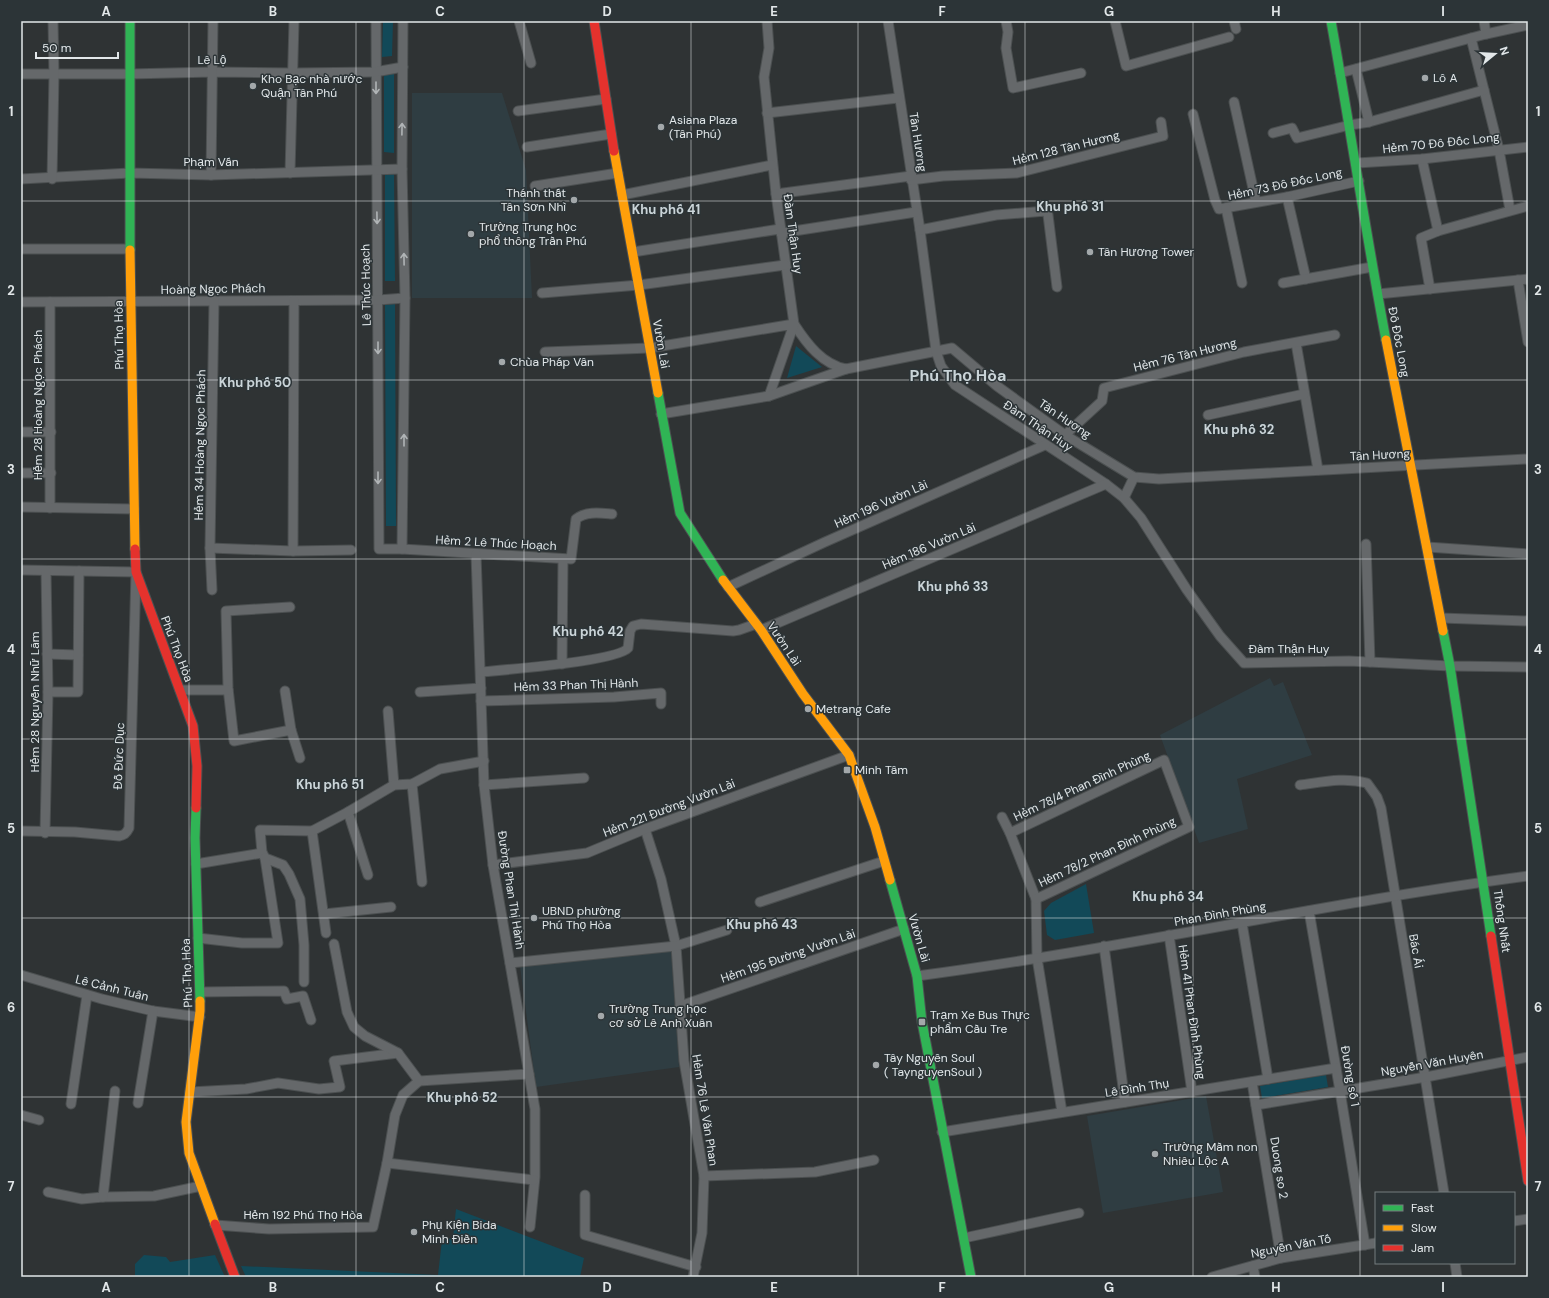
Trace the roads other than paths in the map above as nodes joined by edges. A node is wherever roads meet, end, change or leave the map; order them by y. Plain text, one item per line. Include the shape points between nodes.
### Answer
1 (53, 21) edge
2 (130, 21) edge
3 (213, 21) edge
4 (294, 21) edge
5 (376, 21) edge
6 (403, 21) edge
7 (519, 21) edge
8 (594, 21) edge
9 (767, 21) edge
10 (888, 21) edge
11 (1006, 21) edge
12 (1115, 21) edge
13 (1330, 21) edge
14 (1484, 21) edge
15 (1528, 25) edge
16 (1486, 34) junction
17 (1229, 37) dead end
18 (1471, 38) junction
19 (531, 63) dead end
20 (403, 66) junction
21 (1356, 69) junction
22 (213, 72) junction
23 (375, 72) junction
24 (294, 73) junction
25 (1081, 73) dead end
26 (1340, 73) junction
27 (21, 74) edge
28 (54, 74) junction
29 (129, 74) junction
30 (1484, 90) junction
31 (898, 98) junction
32 (606, 99) junction
33 (1234, 102) dead end
34 (518, 111) dead end
35 (767, 113) junction
36 (1193, 114) dead end
37 (1161, 122) dead end
38 (1369, 122) junction
39 (1350, 125) junction
40 (1273, 133) dead end
41 (611, 134) junction
42 (527, 147) dead end
43 (1528, 147) edge
44 (1499, 150) junction
45 (1422, 159) junction
46 (1357, 163) junction
47 (772, 165) junction
48 (402, 169) junction
49 (376, 170) junction
50 (290, 173) junction
51 (618, 173) junction
52 (130, 174) junction
53 (211, 175) junction
54 (911, 178) junction
55 (21, 179) edge
56 (52, 179) junction
57 (1359, 181) junction
58 (535, 186) dead end
59 (776, 194) junction
60 (622, 195) junction
61 (1287, 197) junction
62 (1256, 202) junction
63 (1528, 206) edge
64 (1226, 208) junction
65 (1510, 210) junction
66 (916, 212) junction
67 (920, 230) junction
68 (781, 231) junction
69 (1438, 231) junction
70 (21, 249) edge
71 (130, 249) junction
72 (633, 252) junction
73 (785, 265) junction
74 (1372, 267) junction
75 (1306, 279) junction
76 (1528, 279) edge
77 (1518, 280) junction
78 (1242, 283) dead end
79 (1283, 284) dead end
80 (639, 285) junction
81 (1056, 287) dead end
82 (1430, 289) junction
83 (542, 293) dead end
84 (1378, 294) junction
85 (405, 298) junction
86 (378, 300) junction
87 (214, 301) junction
88 (294, 301) junction
89 (21, 302) edge
90 (50, 302) junction
91 (130, 302) junction
92 (794, 324) junction
93 (1336, 335) dead end
94 (1296, 342) junction
95 (1528, 342) edge
96 (650, 348) junction
97 (936, 351) junction
98 (545, 352) dead end
99 (846, 369) junction
100 (1304, 394) junction
101 (769, 396) junction
102 (661, 414) junction
103 (1208, 414) dead end
104 (21, 432) edge
105 (51, 432) junction
106 (1065, 435) junction
107 (1045, 445) junction
108 (1528, 458) edge
109 (1410, 465) junction
110 (1318, 470) junction
111 (51, 472) junction
112 (21, 473) edge
113 (1134, 477) junction
114 (1106, 484) junction
115 (1124, 498) junction
116 (21, 507) edge
117 (50, 508) junction
118 (134, 509) junction
119 (612, 514) dead end
120 (1366, 544) dead end
121 (1427, 547) junction
122 (210, 548) junction
123 (378, 549) joint
124 (402, 549) junction
125 (351, 550) dead end
126 (293, 551) junction
127 (476, 554) junction
128 (1528, 554) edge
129 (563, 559) junction
130 (21, 570) edge
131 (46, 571) junction
132 (78, 571) junction
133 (136, 572) junction
134 (728, 587) junction
135 (212, 590) dead end
136 (290, 607) dead end
137 (1441, 618) junction
138 (1528, 621) edge
139 (758, 627) junction
140 (47, 654) junction
141 (78, 656) junction
142 (1370, 662) junction
143 (562, 664) junction
144 (1450, 666) junction
145 (1528, 668) edge
146 (481, 672) junction
147 (481, 688) junction
148 (180, 690) junction
149 (228, 690) junction
150 (285, 691) dead end
151 (48, 692) junction
152 (420, 692) dead end
153 (482, 701) junction
154 (661, 704) dead end
155 (388, 711) dead end
156 (291, 730) junction
157 (849, 755) junction
158 (300, 758) dead end
159 (484, 761) junction
160 (584, 778) dead end
161 (412, 784) junction
162 (394, 785) junction
163 (484, 785) junction
164 (1300, 785) dead end
165 (348, 812) junction
166 (1002, 817) dead end
167 (1189, 827) joint
168 (645, 829) junction
169 (312, 831) junction
170 (21, 832) edge
171 (45, 833) junction
172 (1010, 833) junction
173 (264, 855) junction
174 (884, 862) junction
175 (196, 864) junction
176 (494, 865) junction
177 (368, 875) dead end
178 (1528, 876) edge
179 (422, 882) dead end
180 (1484, 882) junction
181 (1394, 897) junction
182 (1036, 899) junction
183 (760, 902) dead end
184 (391, 907) dead end
185 (1309, 911) junction
186 (324, 914) junction
187 (1242, 922) junction
188 (904, 929) junction
189 (727, 930) dead end
190 (326, 933) dead end
191 (1169, 935) junction
192 (198, 938) junction
193 (334, 944) dead end
194 (676, 946) junction
195 (1104, 946) junction
196 (1037, 958) junction
197 (510, 963) junction
198 (21, 975) edge
199 (917, 976) junction
200 (304, 982) dead end
201 (200, 992) junction
202 (87, 995) junction
203 (680, 1006) junction
204 (153, 1010) junction
205 (200, 1017) junction
206 (311, 1020) dead end
207 (398, 1053) junction
208 (1528, 1057) edge
209 (1510, 1060) junction
210 (1336, 1068) junction
211 (529, 1074) junction
212 (1426, 1077) junction
213 (1268, 1079) junction
214 (419, 1081) junction
215 (1252, 1082) junction
216 (115, 1091) dead end
217 (1340, 1091) junction
218 (190, 1092) junction
219 (1192, 1092) junction
220 (1126, 1102) junction
221 (138, 1103) dead end
222 (71, 1104) dead end
223 (1256, 1105) junction
224 (1062, 1112) junction
225 (21, 1115) edge
226 (39, 1120) dead end
227 (942, 1132) junction
228 (1525, 1136) edge
229 (874, 1160) dead end
230 (387, 1163) junction
231 (704, 1176) junction
232 (534, 1180) junction
233 (1528, 1181) edge
234 (201, 1186) junction
235 (48, 1192) dead end
236 (1444, 1192) edge
237 (585, 1195) dead end
238 (102, 1197) junction
239 (1078, 1213) dead end
240 (1528, 1219) edge
241 (1515, 1221) edge
242 (215, 1225) junction
243 (530, 1227) dead end
244 (964, 1238) junction
245 (1375, 1243) edge
246 (1365, 1245) junction
247 (1281, 1258) junction
248 (1455, 1264) edge
249 (1253, 1266) junction
250 (696, 1267) junction
251 (235, 1277) edge
252 (693, 1277) edge
253 (971, 1277) edge
254 (1212, 1277) edge
255 (1255, 1277) edge
256 (1457, 1277) edge

1 - 28 street
2 - 29 street, Phú Thọ Hòa
3 - 22 street
4 - 24 street
5 - 23 street, Lê Thúc Hoạch
6 - 20 street
7 - 19 street
8 - 32 street, Vườn Lài
9 - 35 street, Đàm Thận Huy via 769,48 764,77
10 - 31 street, Tân Hương
11 - 25 street via 1007,54 1013,88
12 - 17 street via 1126,66
13 - 26 street, Đô Đốc Long
14 - 16 street
15 - 16 street
16 - 18 street
18 - 21 street
18 - 30 street
20 - 23 street, Lê Lộ
48 -> 20 street
21 - 26 street
21 - 38 street
22 - 24 street, Lê Lộ
22 - 29 street, Lê Lộ
22 - 53 street
23 - 24 street, Lê Lộ
23 -> 49 street, Lê Thúc Hoạch
24 - 50 street
26 - 39 street, Đô Đốc Long
27 - 28 street, Lê Lộ
28 - 29 street, Lê Lộ
28 - 56 street
29 - 52 street, Phú Thọ Hòa
30 - 38 street
30 - 44 street
31 - 35 street
31 - 54 street, Tân Hương
32 - 34 street
32 - 41 street, Vườn Lài
33 - 62 street
35 - 47 street, Đàm Thận Huy
36 - 64 street, Hẻm 73 Đô Đốc Long via 1215,200 1219,209
37 - 54 street, Hẻm 128 Tân Hương via 1163,136 1018,173
38 - 39 street
39 - 40 street via 1297,138 1292,128
39 - 46 street, Đô Đốc Long
41 - 42 street
41 - 51 street, Vườn Lài
43 - 44 street, Hẻm 70 Đô Đốc Long
44 - 45 street, Hẻm 70 Đô Đốc Long
44 - 65 street
45 - 46 street, Hẻm 70 Đô Đốc Long
45 - 69 street
46 - 57 street, Đô Đốc Long
47 - 59 street, Đàm Thận Huy
47 - 60 street
48 - 49 street, Phạm Vấn
85 -> 48 street
49 - 50 street, Phạm Vấn
49 -> 86 street, Lê Thúc Hoạch
50 - 53 street, Phạm Vấn
51 - 58 street
51 - 60 street, Vườn Lài
52 - 53 street, Phạm Vấn
52 - 56 street, Phạm Vấn
52 - 71 street, Phú Thọ Hòa
54 - 59 street
54 - 66 street, Tân Hương
55 - 56 street, Phạm Vấn
57 - 61 street, Hẻm 73 Đô Đốc Long
57 - 74 street, Đô Đốc Long
59 - 68 street, Đàm Thận Huy
60 - 72 street, Vườn Lài
61 - 62 street, Hẻm 73 Đô Đốc Long
61 - 75 street
62 - 64 street, Hẻm 73 Đô Đốc Long
63 - 65 street
64 - 78 street
65 - 69 street
66 - 67 street, Tân Hương
66 - 68 street
67 - 81 street via 996,214 1046,211
67 - 97 street, Tân Hương
68 - 72 street
68 - 73 street, Đàm Thận Huy
69 - 82 street via 1421,238
70 - 71 street
71 - 91 street, Phú Thọ Hòa
72 - 80 street, Vườn Lài
73 - 80 street
73 - 92 street, Đàm Thận Huy
74 - 75 street
74 - 84 street, Đô Đốc Long
75 - 79 street
76 - 77 street
77 - 82 street
77 - 95 street
80 - 83 street
80 - 96 street, Vườn Lài
82 - 84 street
84 - 109 street, Đô Đốc Long
85 - 86 street, Hoàng Ngọc Phách
124 -> 85 street
86 - 88 street, Hoàng Ngọc Phách
86 -> 123 street, Lê Thúc Hoạch
87 - 88 street, Hoàng Ngọc Phách
87 - 91 street, Hoàng Ngọc Phách
87 - 122 street, Hẻm 34 Hoàng Ngọc Phách
88 - 126 street
89 - 90 street, Hoàng Ngọc Phách
90 - 91 street, Hoàng Ngọc Phách
90 - 105 street, Hẻm 28 Hoàng Ngọc Phách
91 - 118 street, Phú Thọ Hòa
92 - 96 street
92 - 99 street, Đàm Thận Huy via 804,340 826,361
92 - 101 street
93 - 94 street, Hẻm 76 Tân Hương
94 - 100 street
94 - 106 street, Hẻm 76 Tân Hương via 1244,352 1104,388 1102,401
96 - 98 street
96 - 102 street, Vườn Lài
97 - 99 street
97 - 106 street, Tân Hương via 952,348 997,386
97 - 107 street, Đàm Thận Huy via 941,366 955,385
99 - 101 street
100 - 103 street
100 - 110 street
101 - 102 street
102 - 134 street, Vườn Lài via 680,513
104 - 105 street
105 - 111 street, Hẻm 28 Hoàng Ngọc Phách
106 - 113 street, Tân Hương
107 - 114 street, Đàm Thận Huy
107 - 134 street, Hẻm 196 Vườn Lài
108 - 109 street, Tân Hương
109 - 110 street, Tân Hương
109 - 121 street, Đô Đốc Long
110 - 113 street, Tân Hương via 1159,479
111 - 112 street
111 - 117 street, Hẻm 28 Hoàng Ngọc Phách
113 - 115 street
114 - 115 street, Đàm Thận Huy
114 - 139 street, Hẻm 186 Vườn Lài
115 - 142 street, Đàm Thận Huy via 1141,518 1220,636 1244,663
116 - 117 street
117 - 118 street
118 - 133 street, Phú Thọ Hòa
119 - 129 street, Hẻm 2 Lê Thúc Hoạch via 588,513 580,516 576,520 571,559
120 - 142 street
121 - 128 street
121 - 137 street, Đô Đốc Long
122 - 126 street
122 - 135 street, Hẻm 34 Hoàng Ngọc Phách
123 - 124 street, Hẻm 2 Lê Thúc Hoạch
124 - 127 street, Hẻm 2 Lê Thúc Hoạch
125 - 126 street
127 - 129 street, Hẻm 2 Lê Thúc Hoạch
127 - 146 street, Đường Phan Thị Hành
129 - 143 street
130 - 131 street
131 - 132 street
131 - 140 street, Hẻm 28 Nguyễn Nhữ Lãm
132 - 133 street
132 - 141 street
133 - 148 street, Phú Thọ Hòa
133 - 171 street, Đỗ Đức Dục via 129,828 125,835 119,836 75,832
134 - 139 street, Vườn Lài
136 - 149 street via 226,611
137 - 138 street
137 - 144 street, Đô Đốc Long
139 - 143 street, Hẻm 186 Vườn Lài via 733,631 641,624 633,626 630,631 627,651
139 - 157 street, Vườn Lài via 803,694
140 - 141 street
140 - 151 street, Hẻm 28 Nguyễn Nhữ Lãm
141 - 151 street via 78,692
142 - 144 street, Đàm Thận Huy
143 - 146 street
144 - 145 street, Đàm Thận Huy
144 - 180 street, Thống Nhất
146 - 147 street, Đường Phan Thị Hành
147 - 152 street
147 - 153 street, Đường Phan Thị Hành
148 - 149 street
148 - 175 street, Phú Thọ Hòa via 193,726 197,766
149 - 156 street via 234,741
150 - 156 street
151 - 171 street, Hẻm 28 Nguyễn Nhữ Lãm
153 - 154 street, Hẻm 33 Phan Thị Hành via 661,693
153 - 159 street, Đường Phan Thị Hành
155 - 162 street
156 - 158 street
157 - 168 street, Hẻm 221 Đường Vườn Lài
157 - 174 street, Vườn Lài
159 - 161 street via 440,769
159 - 163 street, Đường Phan Thị Hành
160 - 163 street
161 - 162 street
161 - 179 street
162 - 165 street
163 - 176 street, Đường Phan Thị Hành
164 - 181 street, Bác Ái via 1342,779 1367,783 1381,808
165 - 169 street
165 - 177 street
166 - 172 street
167 - 172 street, Hẻm 78/4 Phan Đình Phùng via 1164,760
167 - 182 street, Hẻm 78/2 Phan Đình Phùng
168 - 176 street, Hẻm 221 Đường Vườn Lài via 586,853
168 - 194 street, Hẻm 76 Lê Văn Phan via 661,879
169 - 173 street via 260,830
169 - 186 street
170 - 171 street, Đỗ Đức Dục
172 - 182 street
173 - 175 street
173 - 192 street via 278,943 242,943
173 - 200 street via 283,865 300,899
174 - 183 street
174 - 188 street, Vườn Lài
175 - 192 street, Phú Thọ Hòa
176 - 197 street, Đường Phan Thị Hành
178 - 180 street, Phan Đình Phùng
180 - 181 street, Phan Đình Phùng
180 - 209 street, Thống Nhất
181 - 185 street, Phan Đình Phùng
181 - 212 street, Bác Ái
182 - 196 street
184 - 186 street
185 - 187 street, Phan Đình Phùng
185 - 210 street, Đường số 1
186 - 190 street
187 - 191 street, Phan Đình Phùng
187 - 213 street
188 - 199 street, Vườn Lài
188 - 203 street, Hẻm 195 Đường Vườn Lài
189 - 194 street
191 - 195 street, Phan Đình Phùng
191 - 219 street, Hẻm 41 Phan Đình Phùng
192 - 201 street, Phú Thọ Hòa
193 - 207 street via 347,1012 354,1027 365,1036
194 - 197 street
194 - 203 street, Hẻm 76 Lê Văn Phan
195 - 196 street, Phan Đình Phùng
195 - 220 street
196 - 199 street, Phan Đình Phùng
196 - 224 street
197 - 211 street, Đường Phan Thị Hành
198 - 202 street, Lê Cảnh Tuân
199 - 227 street, Vườn Lài via 922,1022
201 - 205 street, Phú Thọ Hòa
201 - 206 street via 284,991 287,999 303,996
202 - 204 street, Lê Cảnh Tuân
202 - 222 street
203 - 231 street, Hẻm 76 Lê Văn Phan via 684,1061
204 - 205 street, Lê Cảnh Tuân
204 - 221 street
205 - 218 street, Phú Thọ Hòa
207 - 214 street
207 - 218 street via 334,1061 340,1087 319,1089 278,1083 246,1089
208 - 209 street, Nguyễn Văn Huyên
209 - 212 street, Nguyễn Văn Huyên
209 - 228 street, Thống Nhất
210 - 213 street, Lê Đình Thụ
210 - 217 street, Đường số 1
211 - 214 street
211 - 232 street, Đường Phan Thị Hành via 535,1109
212 - 217 street, Nguyễn Văn Huyên
212 - 236 street, Bác Ái
213 - 215 street, Lê Đình Thụ
214 - 230 street, Hẻm 192 Phú Thọ Hòa via 403,1094 395,1115
215 - 219 street, Lê Đình Thụ
215 - 223 street, Duong so 2
216 - 238 street
217 - 223 street, Nguyễn Văn Huyên
217 - 246 street, Đường số 1
218 - 234 street, Phú Thọ Hòa via 186,1122 189,1153
219 - 220 street, Lê Đình Thụ
220 - 224 street, Lê Đình Thụ
223 - 247 street, Duong so 2
224 - 227 street, Lê Đình Thụ
225 - 226 street
227 - 244 street, Vườn Lài
228 - 233 street, Thống Nhất
229 - 231 street via 815,1172
230 - 232 street
230 - 242 street, Hẻm 192 Phú Thọ Hòa via 373,1227 269,1229
231 - 250 street, Hẻm 76 Lê Văn Phan via 702,1233
232 - 243 street, Đường Phan Thị Hành
234 - 238 street via 154,1196
234 - 242 street, Phú Thọ Hòa
235 - 238 street via 82,1199
237 - 250 street via 585,1235
239 - 244 street
240 - 241 street
242 - 251 street, Phú Thọ Hòa
244 - 253 street, Vườn Lài
245 - 246 street, Nguyễn Văn Tố
246 - 247 street, Nguyễn Văn Tố
247 - 249 street, Nguyễn Văn Tố
248 - 256 street
249 - 254 street, Nguyễn Văn Tố
249 - 255 street
250 - 252 street, Hẻm 76 Lê Văn Phan

